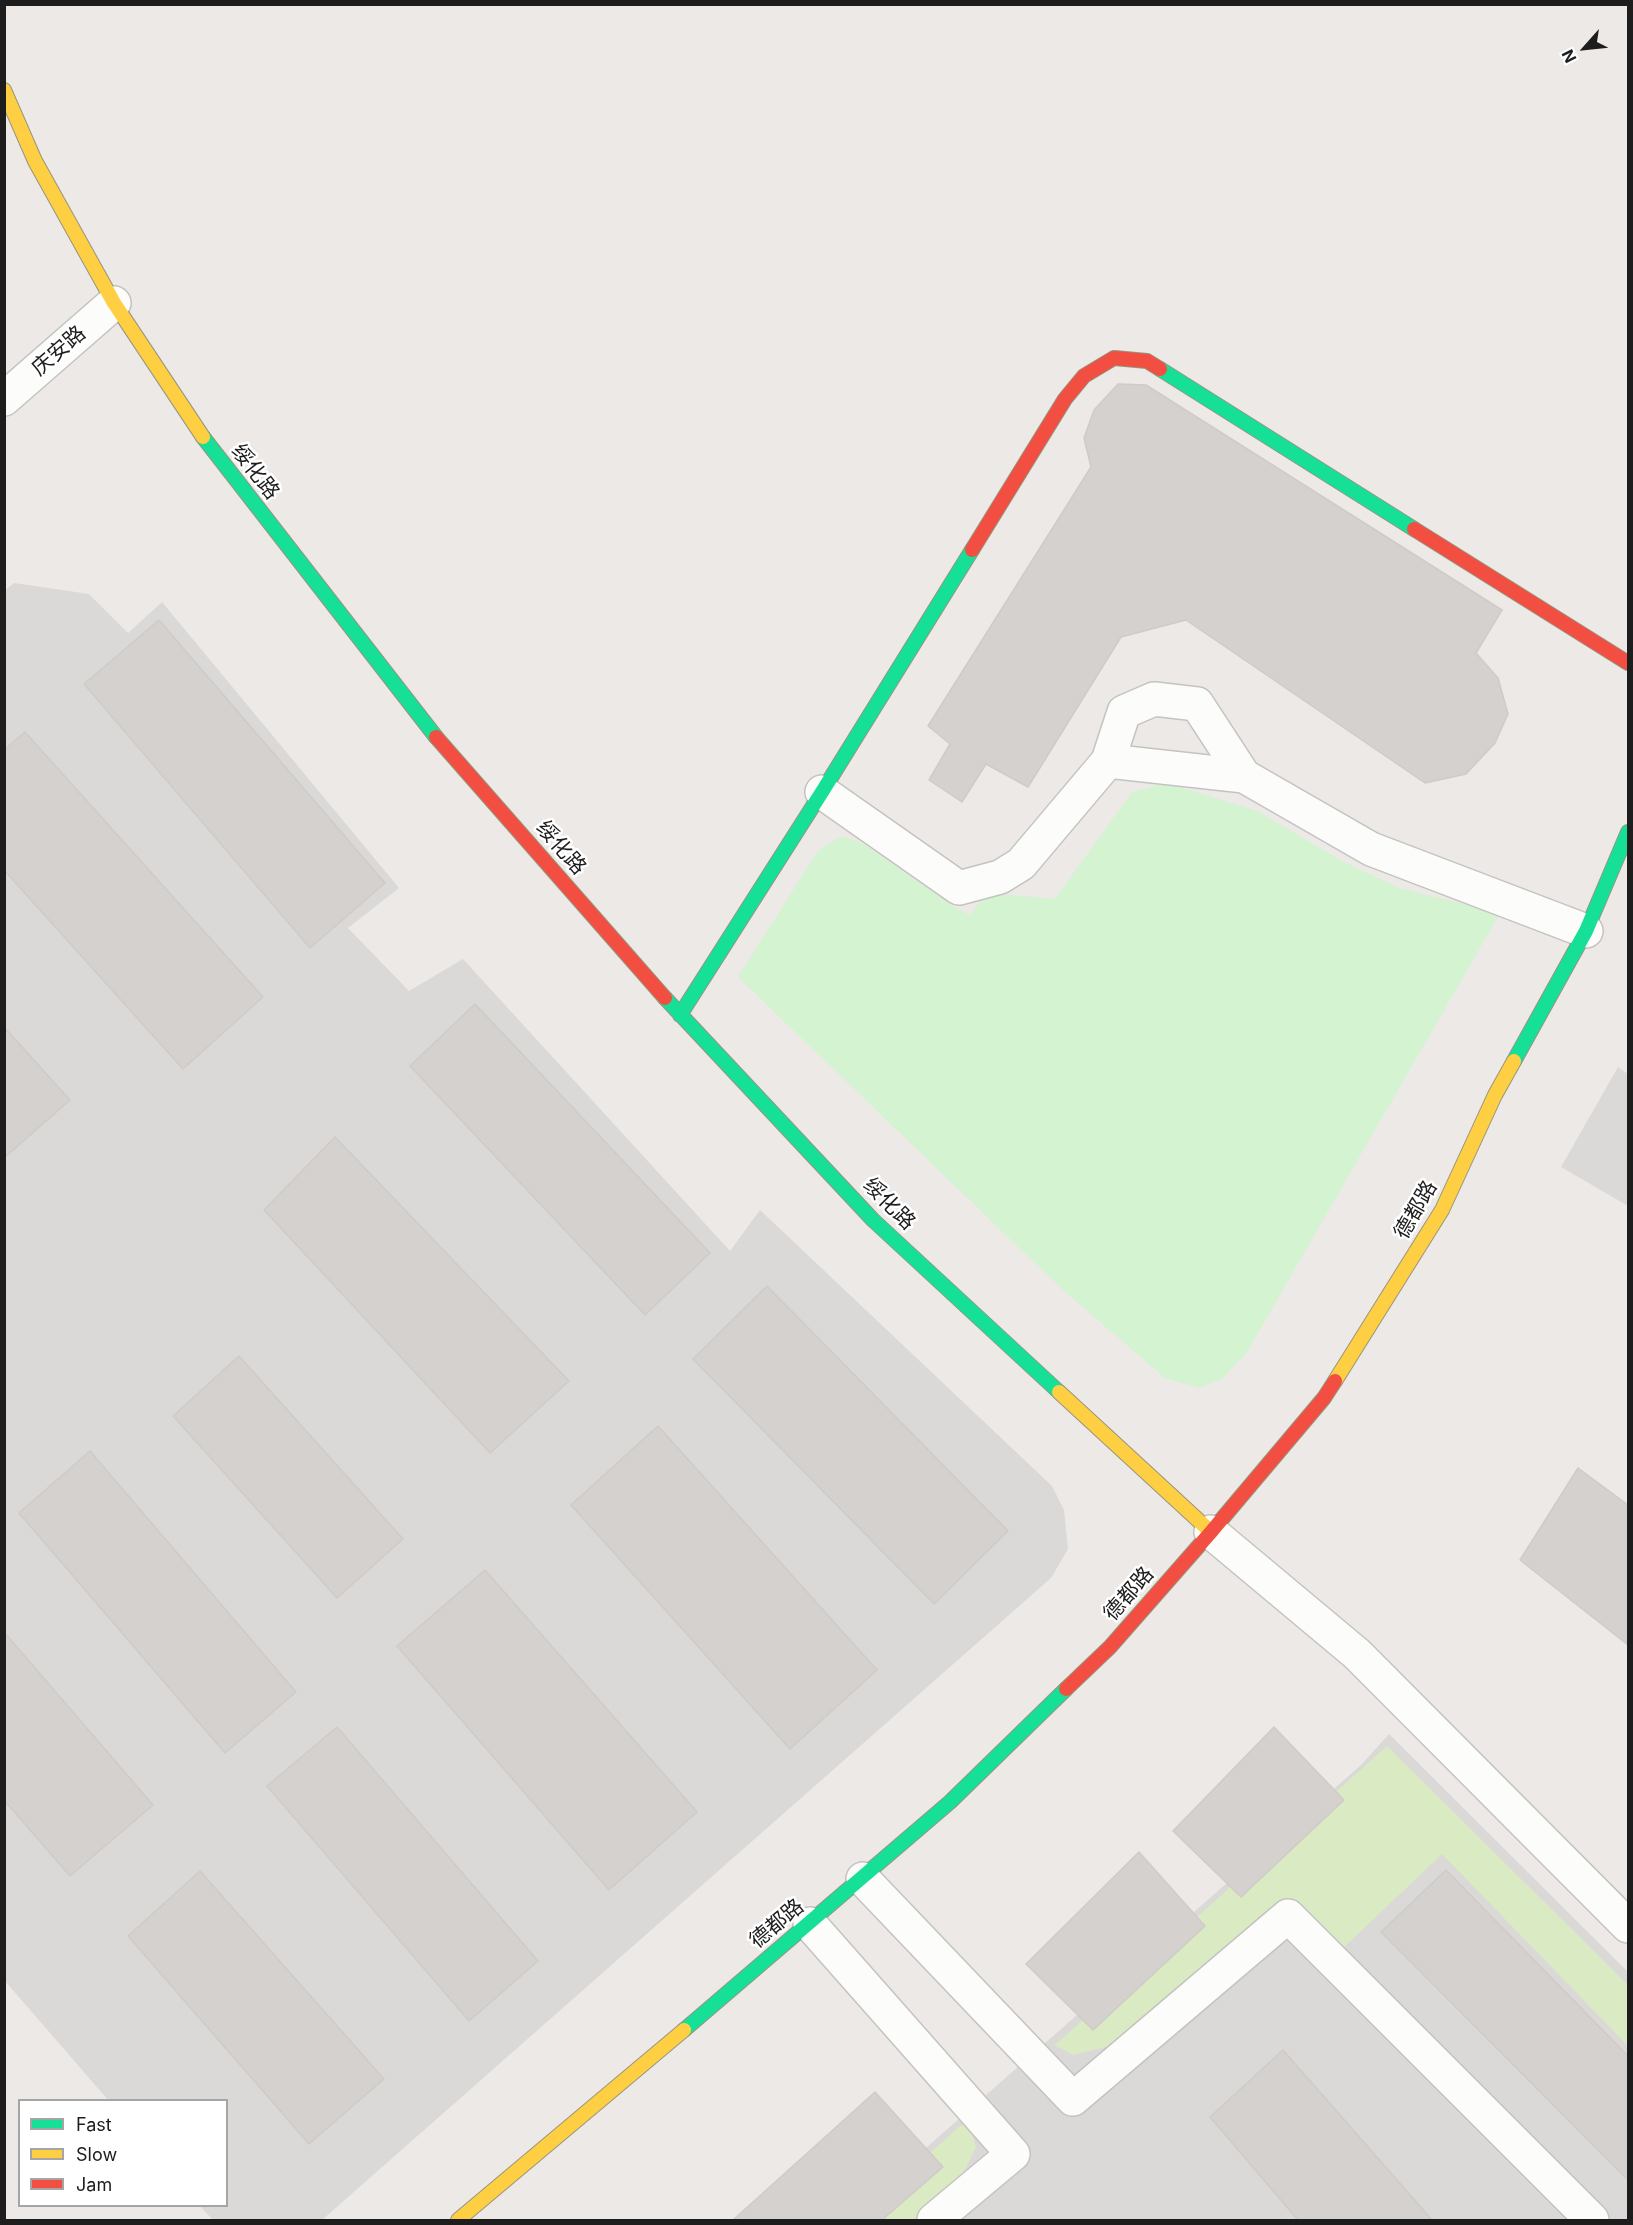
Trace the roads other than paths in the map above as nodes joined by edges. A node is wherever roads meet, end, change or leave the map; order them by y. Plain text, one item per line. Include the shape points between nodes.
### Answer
1 (4, 90) edge
2 (114, 303) junction
3 (4, 399) edge
4 (1629, 663) edge
5 (1108, 761) junction
6 (1244, 776) junction
7 (822, 792) junction
8 (1629, 832) edge
9 (1586, 931) junction
10 (680, 1015) junction
11 (1211, 1532) junction
12 (863, 1879) junction
13 (810, 1924) junction
14 (1629, 1926) edge
15 (458, 2220) edge
16 (934, 2220) edge
17 (1592, 2220) edge

1 - 2 street, 绥化路 via 35,161
2 - 3 street, 庆安路
2 - 10 street, 绥化路 via 214,454 443,746
4 - 7 street via 1147,361 1114,358 1084,376 1065,399
5 - 6 street
5 - 6 street via 1124,712 1154,699 1176,701 1197,704
5 - 7 street via 1021,864 1000,877 959,888
6 - 9 street via 1371,849
7 - 10 street
8 - 9 street, 德都路
9 - 11 street, 德都路 via 1495,1095 1442,1210 1324,1398
10 - 11 street, 绥化路 via 873,1220
11 - 12 street, 德都路 via 1110,1647 950,1802
11 - 14 street via 1357,1654
12 - 13 street, 德都路
12 - 17 street via 1073,2099 1288,1916
13 - 15 street, 德都路
13 - 16 street via 1013,2154

